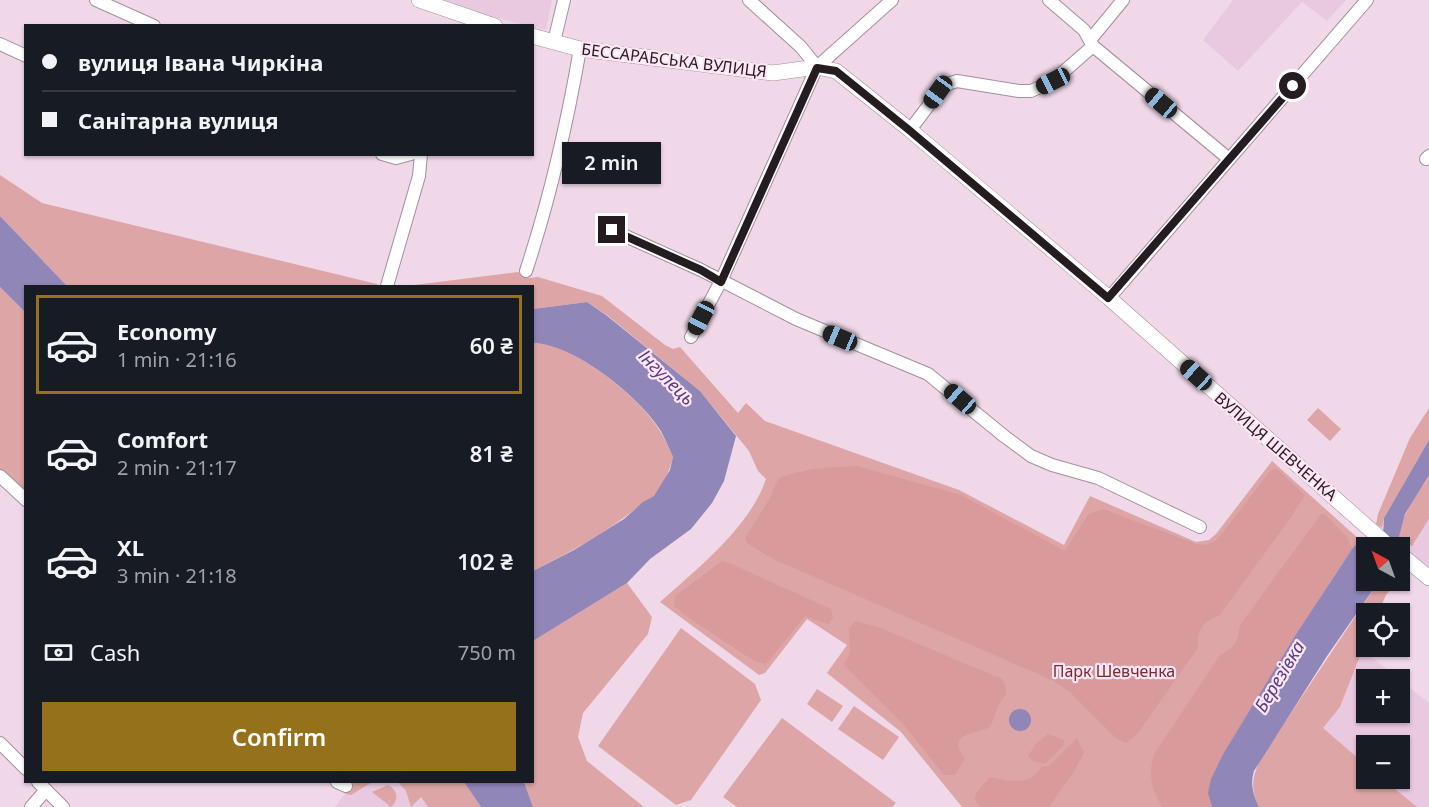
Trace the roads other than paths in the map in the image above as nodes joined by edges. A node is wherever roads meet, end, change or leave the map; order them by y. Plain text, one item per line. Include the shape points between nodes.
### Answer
1 (96, 0) edge
2 (419, 0) edge
3 (564, 0) edge
4 (749, 0) edge
5 (892, 0) edge
6 (1048, 0) edge
7 (1123, 0) edge
8 (1366, 0) edge
9 (479, 23) edge
10 (150, 24) edge
11 (534, 37) edge
12 (554, 42) junction
13 (1091, 43) junction
14 (0, 44) edge
15 (580, 49) junction
16 (24, 55) edge
17 (817, 68) junction
18 (909, 130) junction
19 (389, 156) edge
20 (404, 156) edge
21 (421, 156) edge
22 (1229, 159) junction
23 (612, 230) dead end
24 (526, 270) dead end
25 (721, 282) junction
26 (387, 285) edge
27 (1108, 298) junction
28 (691, 337) dead end
29 (0, 476) edge
30 (24, 498) edge
31 (1200, 526) dead end
32 (1378, 537) edge
33 (1410, 563) edge
34 (1429, 578) edge
35 (0, 742) edge
36 (24, 767) edge
37 (42, 786) edge
38 (31, 807) edge
39 (63, 807) edge

1 - 10 street
2 - 9 main road
3 - 12 street
4 - 17 street via 801,47
5 - 17 street
6 - 13 street via 1084,30
7 - 13 street
8 - 22 street
11 - 12 main road, БЕССАРАБСЬКА ВУЛИЦЯ
12 - 15 main road, БЕССАРАБСЬКА ВУЛИЦЯ
13 - 18 street via 1053,81 1030,91 957,81 944,85
13 - 22 street
14 - 16 street
15 - 17 main road, БЕССАРАБСЬКА ВУЛИЦЯ via 773,73
15 - 24 street via 564,135
17 - 18 main road, ВУЛИЦЯ ШЕВЧЕНКА via 836,71
17 - 25 street
18 - 27 main road, ВУЛИЦЯ ШЕВЧЕНКА
19 - 20 street
21 - 26 street via 419,176
22 - 27 street
23 - 25 street
25 - 28 street
25 - 31 street via 796,319 928,374 1031,456 1098,478
27 - 32 main road, ВУЛИЦЯ ШЕВЧЕНКА
29 - 30 street
33 - 34 main road
35 - 36 street
37 - 38 street
37 - 39 street

